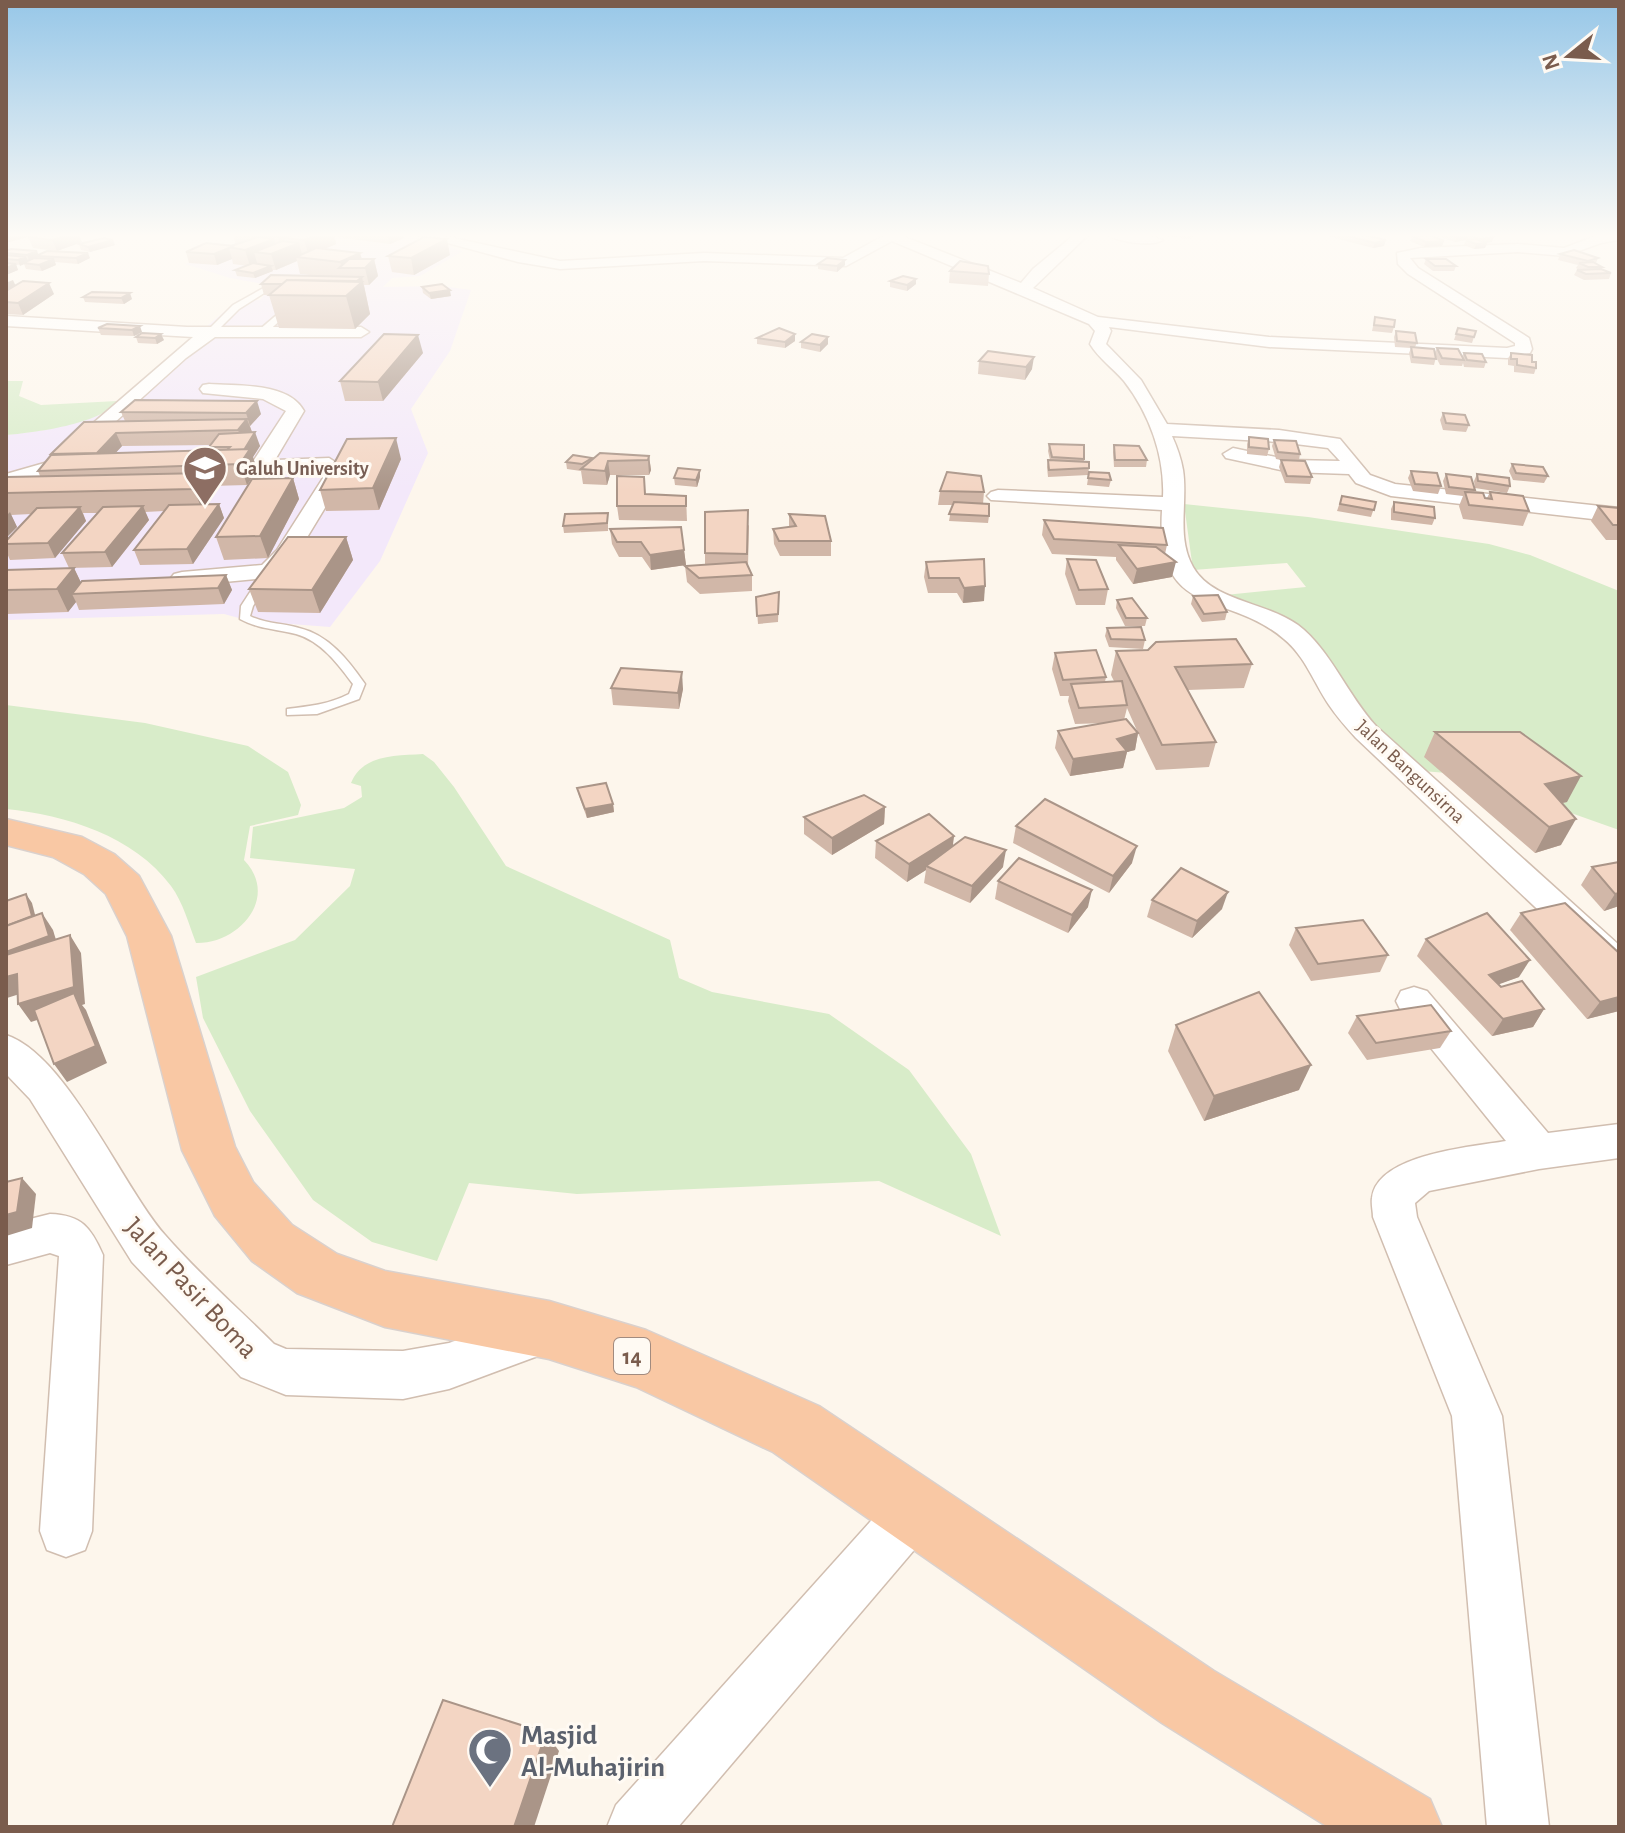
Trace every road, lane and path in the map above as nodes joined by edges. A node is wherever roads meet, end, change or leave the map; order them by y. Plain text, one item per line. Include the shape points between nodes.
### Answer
1 (6, 321) edge
2 (222, 321) edge
3 (275, 321) edge
4 (1095, 321) joint
5 (1487, 321) edge
6 (211, 332) junction
7 (262, 332) junction
8 (361, 332) edge
9 (209, 389) dead end
10 (1158, 429) junction
11 (1233, 454) dead end
12 (261, 466) junction
13 (184, 468) edge
14 (1355, 468) junction
15 (89, 471) edge
16 (42, 472) junction
17 (6, 480) edge
18 (998, 496) dead end
19 (1172, 504) junction
20 (1619, 515) edge
21 (269, 572) junction
22 (166, 580) edge
23 (292, 712) dead end
24 (6, 832) edge
25 (1619, 965) edge
26 (1414, 1001) dead end
27 (6, 1050) edge
28 (1619, 1141) edge
29 (1539, 1152) junction
30 (6, 1245) edge
31 (549, 1330) junction
32 (914, 1511) junction
33 (66, 1531) dead end
34 (638, 1827) edge
35 (1402, 1827) edge
36 (1518, 1827) edge

1 - 6 street
2 - 6 lane
3 - 7 lane
4 - 5 street via 1269,342 1476,353 1524,349 1523,341
4 - 10 street, Jalan Bangunsirna via 1103,331 1098,344 1140,392
6 - 7 street
6 - 16 street
7 - 8 street
9 - 12 street via 266,394 292,405 295,411
10 - 14 street via 1333,443
10 - 19 street, Jalan Bangunsirna via 1174,470
11 - 14 street via 1290,466
12 - 13 street
12 - 21 street via 333,467 333,478
14 - 20 street via 1363,479 1391,490
15 - 16 street
16 - 17 street
18 - 19 street
19 - 25 street, Jalan Bangunsirna via 1176,558 1184,573 1197,586 1298,637 1366,732
21 - 22 street
21 - 23 lane via 244,617 305,633 340,658 359,684 354,696 329,710
24 - 31 highway, 14 via 67,847 99,864 124,886 149,936 209,1150 234,1199 272,1243 318,1274 385,1299
26 - 29 street
27 - 31 street, Jalan Pasir Boma via 44,1088 148,1248 270,1368 302,1374 425,1372
28 - 29 street
29 - 36 street via 1418,1175 1393,1196 1395,1217 1477,1416
30 - 33 street via 60,1233 71,1236 81,1255
31 - 32 highway, 14 via 646,1360 796,1429
32 - 34 street
32 - 35 highway, 14 via 1188,1697

